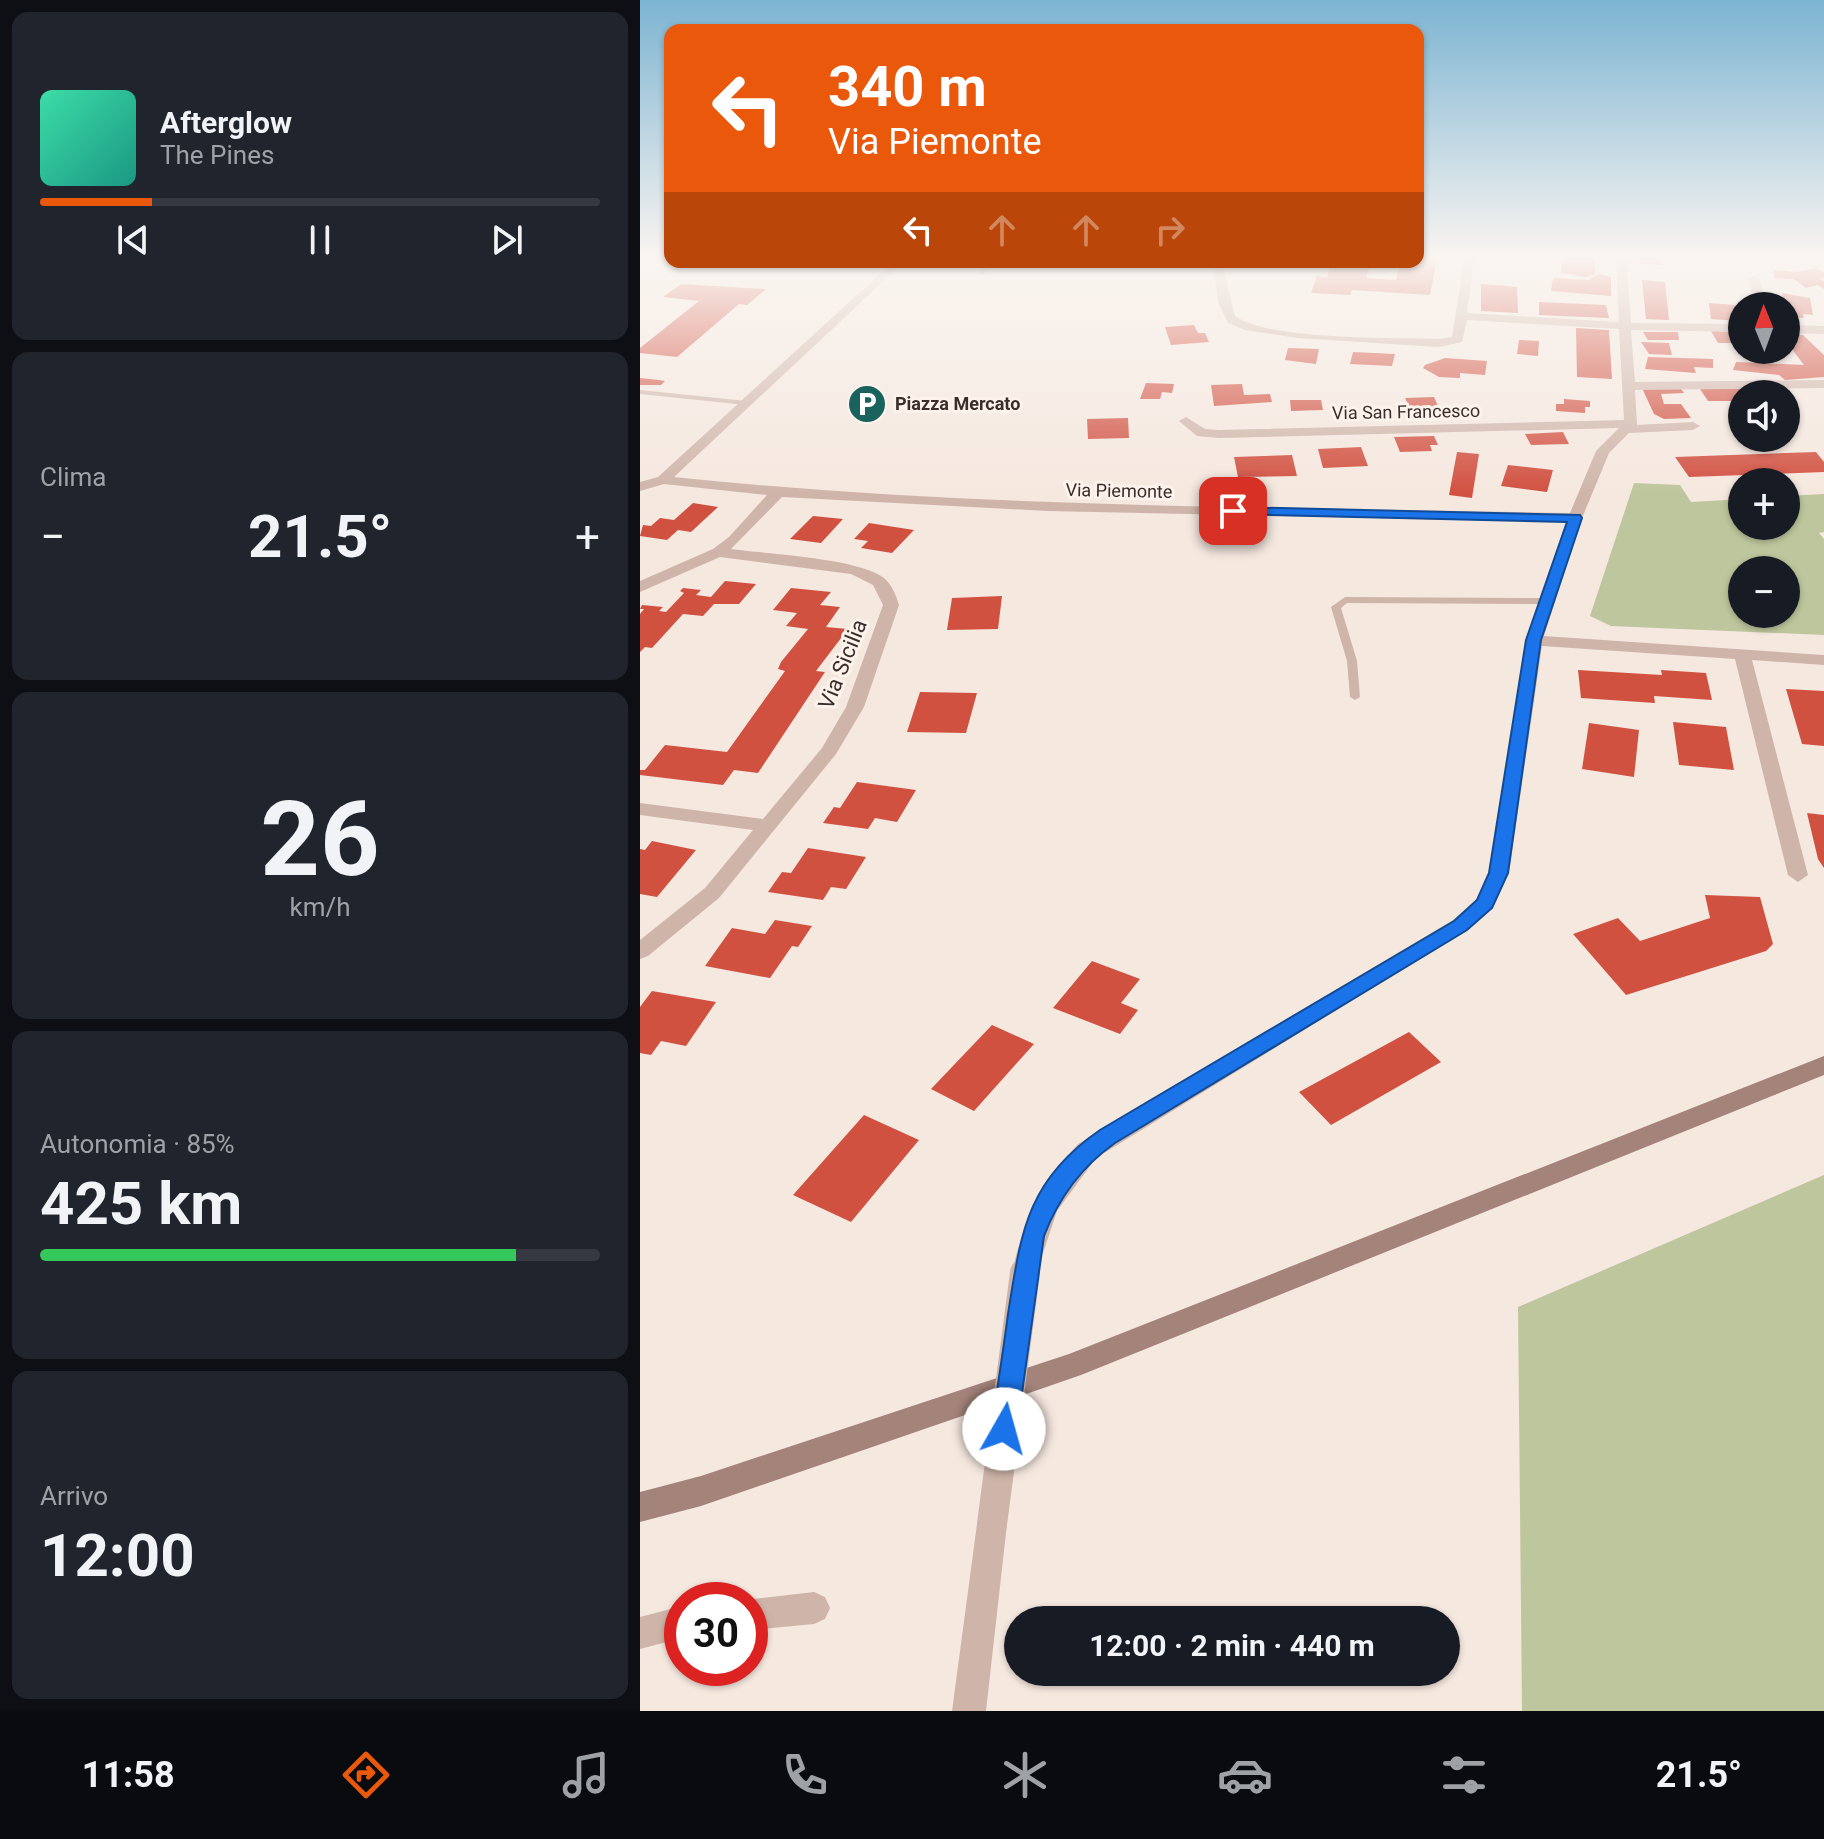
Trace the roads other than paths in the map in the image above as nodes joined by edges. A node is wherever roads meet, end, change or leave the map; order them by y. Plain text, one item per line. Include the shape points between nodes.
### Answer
1 (819, 335) edge
2 (1333, 335) edge
3 (1458, 335) edge
4 (1626, 335) edge
5 (1824, 384) edge
6 (1630, 386) junction
7 (640, 392) edge
8 (746, 403) junction
9 (1186, 421) dead end
10 (1693, 426) dead end
11 (1629, 427) junction
12 (663, 480) junction
13 (640, 487) edge
14 (778, 492) junction
15 (1575, 518) junction
16 (718, 552) junction
17 (640, 587) edge
18 (1546, 601) junction
19 (1534, 640) junction
20 (1742, 654) junction
21 (1824, 660) edge
22 (1355, 697) dead end
23 (640, 809) edge
24 (768, 826) junction
25 (1798, 875) dead end
26 (640, 951) edge
27 (1824, 1065) edge
28 (640, 1507) edge
29 (814, 1608) dead end
30 (768, 1612) edge
31 (664, 1627) edge
32 (640, 1633) edge
33 (969, 1711) edge

1 - 8 street
2 - 3 street via 1447,342
4 - 6 street
5 - 6 street
6 - 11 street
7 - 8 lane
8 - 12 street
9 - 11 street, Via San Francesco via 1202,433 1219,434
10 - 11 street, Via San Francesco
11 - 15 street via 1603,451
12 - 13 street
12 - 14 street, Via Piemonte
14 - 15 street, Via Piemonte via 1047,507
14 - 16 street
15 - 18 street
16 - 17 street
16 - 24 street, Via Sicilia via 854,570 875,577 888,590 891,605 855,707 830,750
18 - 19 street
18 - 22 lane via 1345,600 1336,607 1352,661
19 - 20 street
19 - 33 street, bridge via 1499,873 1485,904 1460,925 1087,1151 1045,1204 1025,1272
20 - 21 street
20 - 25 street
23 - 24 street
24 - 26 street, Via Sicilia via 712,893
27 - 28 main road via 1071,1366
29 - 30 street
31 - 32 street

